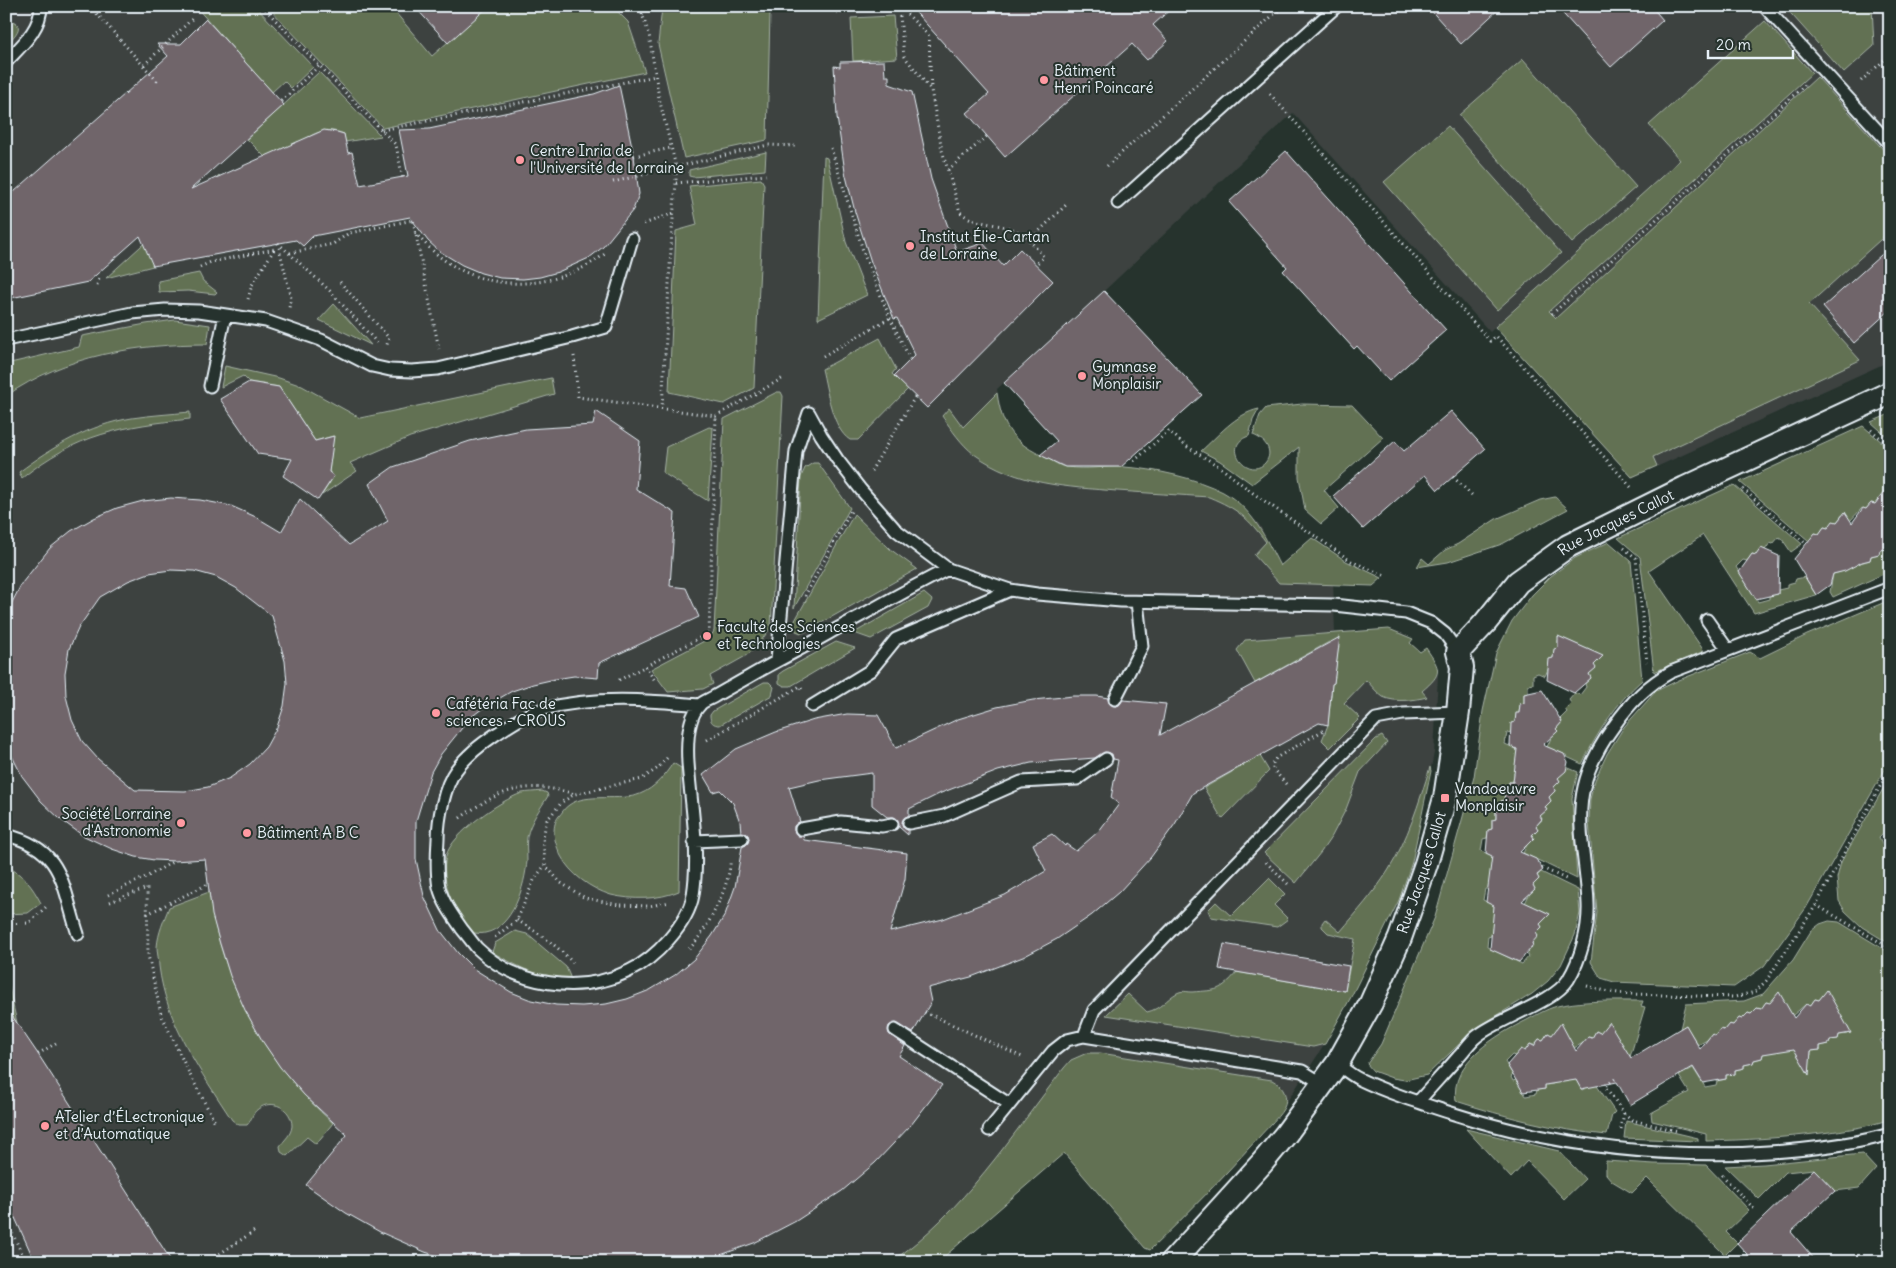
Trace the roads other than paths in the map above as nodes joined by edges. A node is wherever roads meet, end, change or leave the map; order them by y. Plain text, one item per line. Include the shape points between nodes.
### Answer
1 (41, 6) edge
2 (1319, 6) edge
3 (1337, 6) edge
4 (1764, 6) edge
5 (1327, 16) junction
6 (6, 62) edge
7 (1890, 144) edge
8 (1118, 203) dead end
9 (632, 239) dead end
10 (225, 314) junction
11 (6, 340) edge
12 (210, 386) dead end
13 (1890, 393) edge
14 (948, 569) junction
15 (1890, 588) edge
16 (1010, 590) junction
17 (1137, 602) junction
18 (1707, 620) dead end
19 (1728, 650) junction
20 (1458, 652) junction
21 (778, 660) junction
22 (1115, 698) dead end
23 (699, 705) junction
24 (812, 706) dead end
25 (1458, 712) junction
26 (1106, 759) dead end
27 (909, 823) dead end
28 (892, 824) dead end
29 (801, 828) dead end
30 (6, 835) edge
31 (742, 839) dead end
32 (694, 841) junction
33 (78, 934) dead end
34 (895, 1030) dead end
35 (1084, 1036) junction
36 (1336, 1064) junction
37 (1323, 1084) junction
38 (1418, 1102) junction
39 (1009, 1104) junction
40 (988, 1130) dead end
41 (1890, 1134) edge
42 (1172, 1262) edge

1 - 6 lane via 39,22
2 - 5 lane
3 - 5 lane
4 - 7 lane
5 - 8 lane
9 - 10 lane via 606,327 438,369 412,371 372,366 322,340 266,321
10 - 11 lane via 165,310 132,313
10 - 12 lane
13 - 20 street, Rue Jacques Callot via 1568,546 1518,582
14 - 16 lane
14 - 21 lane
14 - 21 lane via 896,530 837,459 809,413 796,451
15 - 19 lane
16 - 17 lane
16 - 24 lane via 896,640 871,670
17 - 20 lane via 1334,605 1406,613 1431,623 1445,634
17 - 22 lane via 1142,646
18 - 19 lane
19 - 38 lane via 1671,672 1650,686 1623,713 1592,761 1581,806 1589,906 1585,934 1568,980 1559,989 1475,1038
20 - 25 street, Rue Jacques Callot via 1462,667
21 - 23 lane
23 - 32 lane via 688,731
23 - 32 lane via 618,700 576,703 541,710 510,725 465,757 452,775 438,820 440,887 450,913 477,948 497,963 546,984 589,982 629,971 662,947 673,934 693,898
25 - 35 lane via 1403,714 1376,719 1094,1010
25 - 36 street, Rue Jacques Callot via 1445,798 1426,864 1400,938 1371,1003
26 - 27 lane via 1077,779 1021,782 944,816
28 - 29 lane via 842,822
30 - 33 lane via 34,846 57,868
31 - 32 lane
34 - 39 lane
35 - 37 lane via 1302,1071
35 - 39 lane via 1067,1040 1053,1051
36 - 37 street, Rue Jacques Callot
36 - 38 lane via 1358,1078
37 - 42 street, Rue Jacques Callot via 1262,1164
38 - 41 lane via 1524,1134 1629,1151 1760,1153 1860,1142
39 - 40 lane

